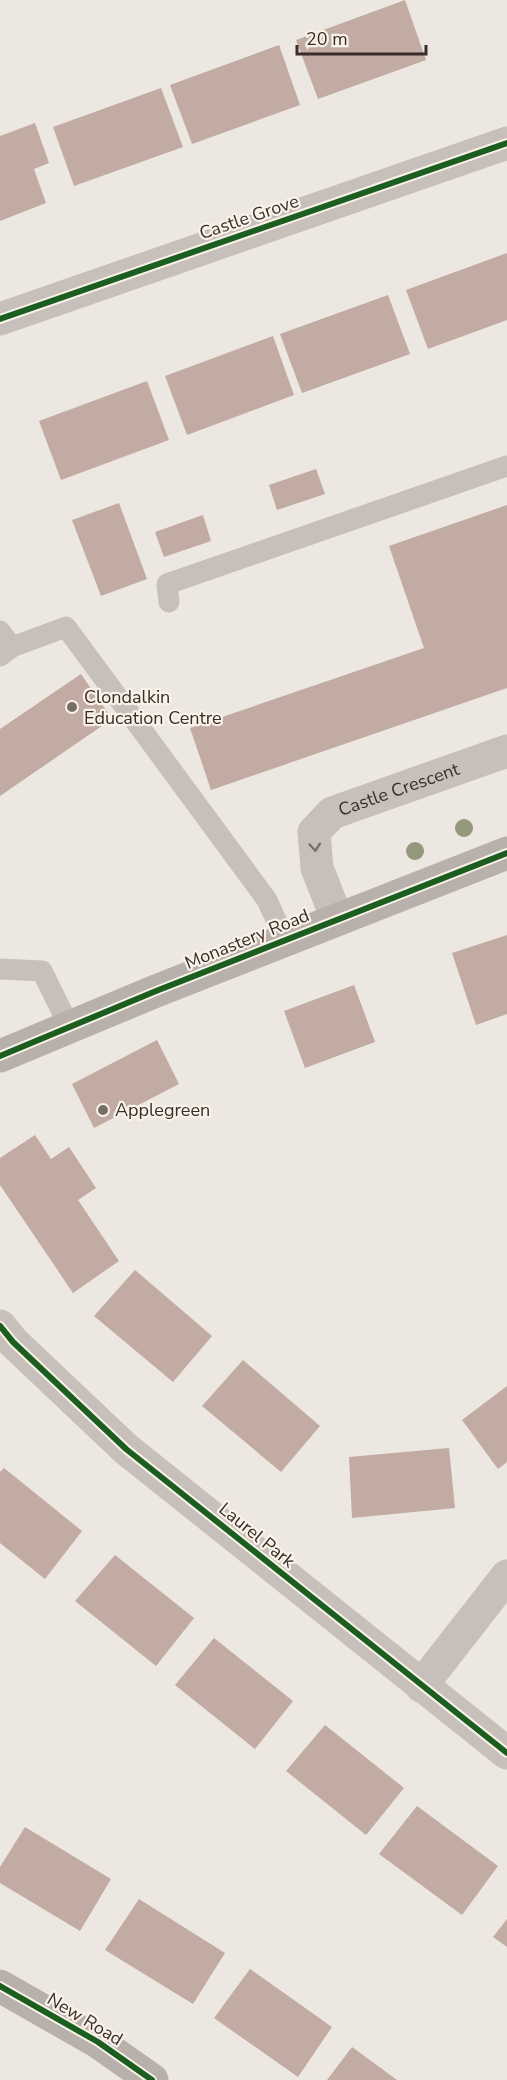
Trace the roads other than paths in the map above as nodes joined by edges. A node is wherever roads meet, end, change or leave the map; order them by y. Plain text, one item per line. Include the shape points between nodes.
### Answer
1 (507, 143) edge
2 (0, 320) edge
3 (507, 466) edge
4 (169, 602) dead end
5 (4, 645) edge
6 (507, 751) edge
7 (507, 853) edge
8 (337, 919) junction
9 (285, 940) junction
10 (0, 969) edge
11 (69, 1026) junction
12 (0, 1056) edge
13 (0, 1326) edge
14 (507, 1576) edge
15 (421, 1686) junction
16 (507, 1753) edge
17 (0, 1986) edge
18 (152, 2080) edge

1 - 2 street, Castle Grove
3 - 4 lane via 168,584
5 - 9 lane via 66,627 267,900
6 -> 8 street, Castle Crescent via 332,813 314,832 317,868
7 - 8 street, Monastery Road
8 - 9 street, Monastery Road
9 - 11 street, Monastery Road
10 - 11 lane via 42,971
11 - 12 street, Monastery Road
13 - 15 street, Laurel Park via 126,1449
14 - 15 street
15 - 16 street, Laurel Park
17 - 18 street, New Road via 98,2042

